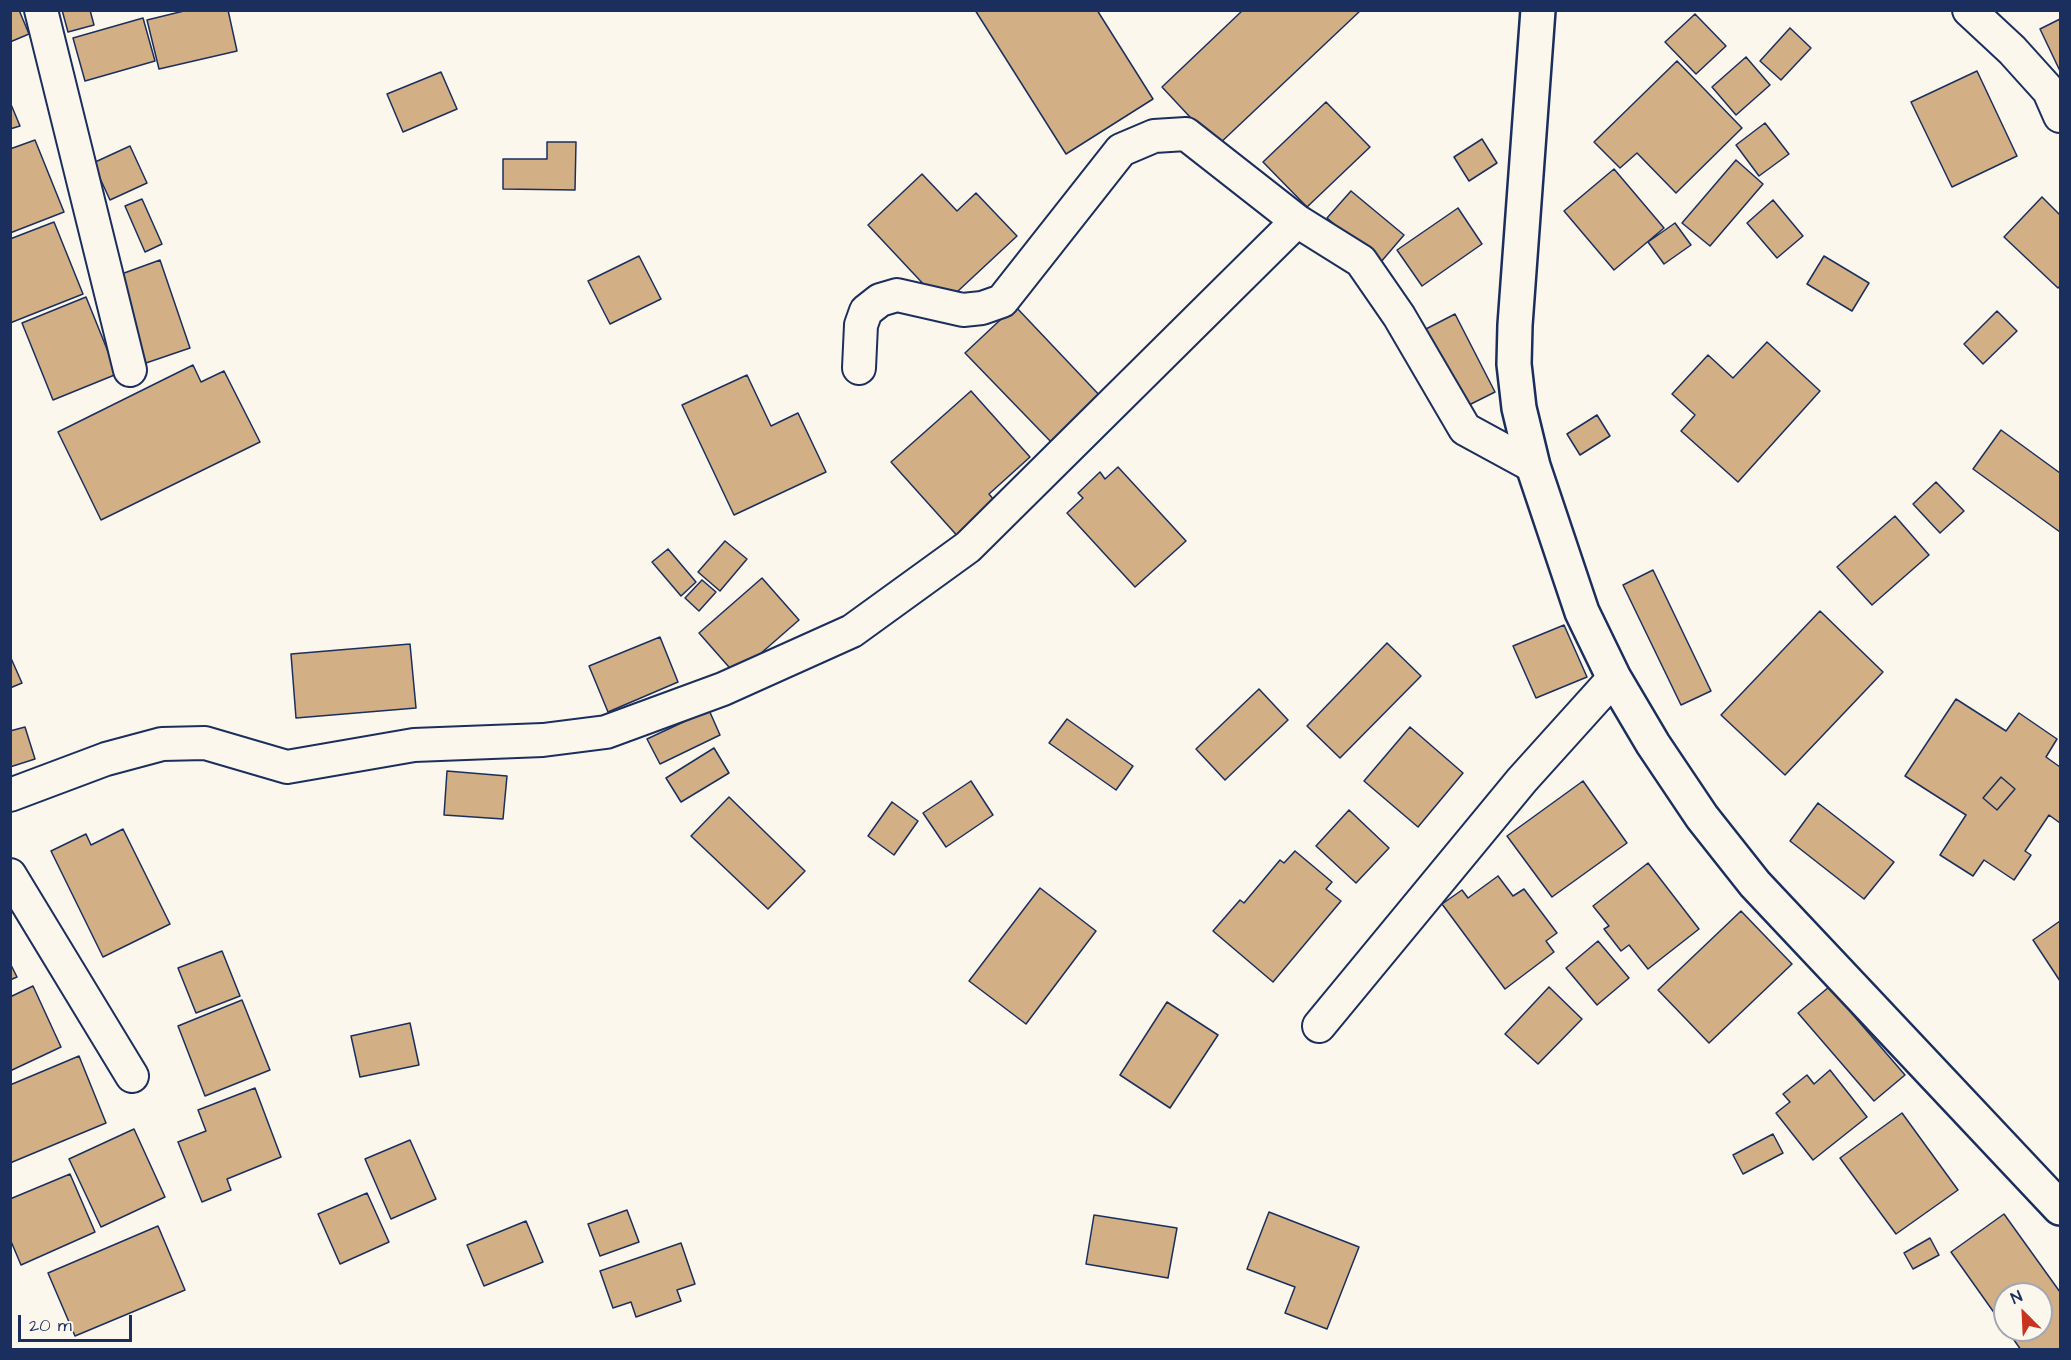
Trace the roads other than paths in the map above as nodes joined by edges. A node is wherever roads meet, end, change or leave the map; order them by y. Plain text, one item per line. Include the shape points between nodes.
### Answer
1 (41, 10) edge
2 (1538, 10) edge
3 (1969, 10) edge
4 (2061, 117) edge
5 (1297, 221) junction
6 (859, 368) dead end
7 (130, 370) dead end
8 (1533, 466) junction
9 (1614, 678) junction
10 (10, 795) edge
11 (10, 875) edge
12 (1319, 1026) dead end
13 (132, 1076) dead end
14 (2061, 1208) edge

1 - 7 street
2 - 8 street via 1514,364 1519,408
3 - 4 street via 2049,91
5 - 6 street via 1186,134 1154,136 1121,150 1002,301 963,310 897,295 880,300 866,311 861,325
5 - 8 street via 1361,261 1399,316 1465,429
5 - 10 street via 968,547 852,631 723,689 606,732 543,740 414,745 287,767 205,743 162,744 106,759
8 - 9 street via 1582,612
9 - 12 street via 1522,780
9 - 14 street via 1702,817 1755,884
11 - 13 street

